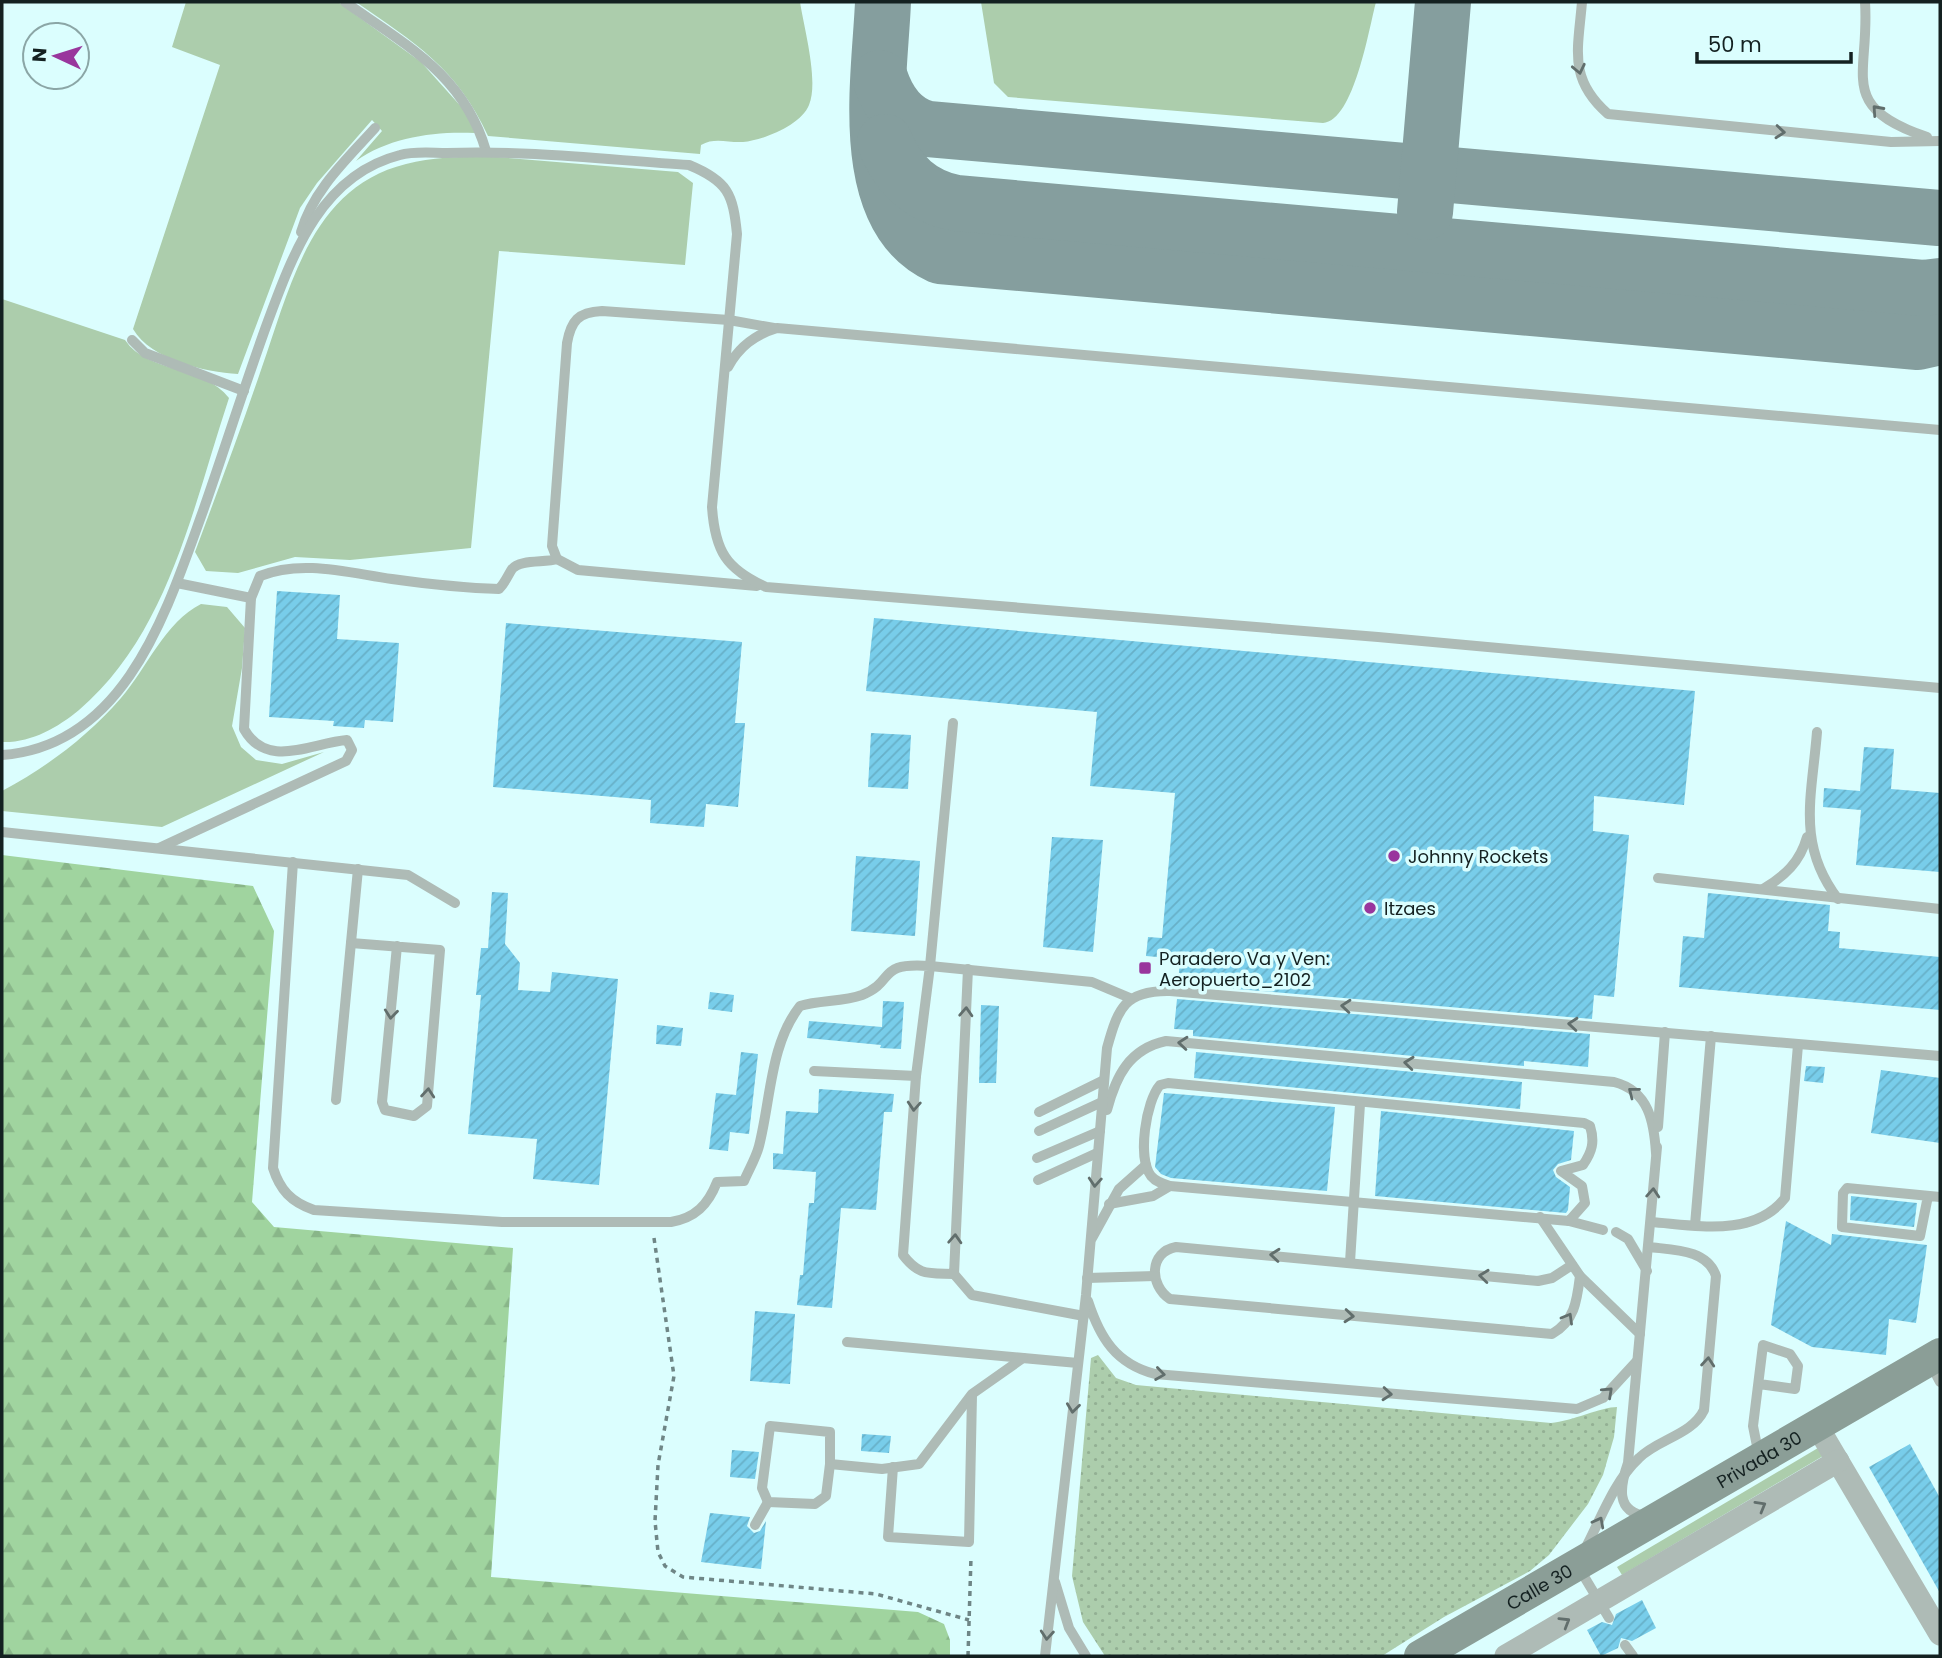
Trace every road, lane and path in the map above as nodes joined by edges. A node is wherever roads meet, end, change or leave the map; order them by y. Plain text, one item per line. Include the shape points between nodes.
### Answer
1 (345, 2) edge
2 (1582, 2) edge
3 (1865, 2) edge
4 (374, 128) dead end
5 (1938, 141) edge
6 (486, 151) junction
7 (295, 254) junction
8 (729, 320) junction
9 (777, 328) junction
10 (132, 340) dead end
11 (725, 373) junction
12 (244, 391) junction
13 (1940, 430) edge
14 (557, 559) junction
15 (177, 583) junction
16 (766, 587) junction
17 (251, 598) junction
18 (1940, 688) edge
19 (953, 723) dead end
20 (1817, 732) dead end
21 (2, 755) edge
22 (1809, 830) junction
23 (2, 832) edge
24 (159, 848) junction
25 (293, 862) junction
26 (358, 869) junction
27 (1658, 878) dead end
28 (1763, 889) junction
29 (1838, 899) junction
30 (455, 903) dead end
31 (1940, 909) edge
32 (351, 943) junction
33 (397, 946) junction
34 (930, 966) junction
35 (968, 969) junction
36 (1130, 998) junction
37 (1665, 1032) junction
38 (1711, 1036) junction
39 (1798, 1045) junction
40 (1940, 1056) edge
41 (814, 1071) dead end
42 (916, 1076) junction
43 (1104, 1080) junction
44 (336, 1100) dead end
45 (1102, 1102) junction
46 (1360, 1104) junction
47 (1039, 1112) dead end
48 (1039, 1131) dead end
49 (1099, 1136) junction
50 (1097, 1153) junction
51 (1656, 1153) junction
52 (1037, 1158) dead end
53 (1146, 1165) junction
54 (1038, 1181) dead end
55 (1170, 1186) junction
56 (1928, 1196) junction
57 (1940, 1197) edge
58 (1355, 1202) junction
59 (1109, 1203) junction
60 (1541, 1217) junction
61 (652, 1222) junction
62 (1569, 1222) junction
63 (1651, 1222) junction
64 (1695, 1225) junction
65 (1603, 1230) dead end
66 (1616, 1232) dead end
67 (1090, 1242) junction
68 (1649, 1247) junction
69 (1350, 1262) junction
70 (1572, 1265) junction
71 (1647, 1270) junction
72 (954, 1274) junction
73 (1154, 1276) junction
74 (1580, 1276) junction
75 (1087, 1278) junction
76 (1086, 1295) junction
77 (1084, 1316) junction
78 (1640, 1334) junction
79 (847, 1342) dead end
80 (1023, 1358) junction
81 (1637, 1361) junction
82 (1078, 1363) junction
83 (1936, 1366) edge
84 (1759, 1384) junction
85 (972, 1394) junction
86 (1817, 1426) junction
87 (1759, 1459) junction
88 (1838, 1461) junction
89 (830, 1464) junction
90 (893, 1467) junction
91 (1622, 1479) junction
92 (768, 1502) junction
93 (1672, 1510) junction
94 (755, 1525) dead end
95 (969, 1542) junction
96 (1577, 1565) junction
97 (1053, 1576) junction
98 (1604, 1609) junction
99 (969, 1620) junction
100 (1940, 1634) edge
101 (1625, 1644) dead end
102 (968, 1656) edge
103 (1045, 1656) edge
104 (1086, 1656) edge
105 (1420, 1656) edge
106 (1506, 1656) edge
107 (1633, 1656) edge

1 - 6 lane via 456,88
2 -> 5 lane via 1580,78 1592,100 1608,114 1891,142
5 -> 3 lane via 1894,126 1865,95 1861,75
4 - 7 lane via 316,198
6 - 7 lane via 400,155 359,173 333,192
6 - 8 lane via 690,165 712,174 726,187 734,206 737,234
7 - 12 lane
8 - 9 lane
8 - 11 lane
8 - 14 lane via 588,312 577,317 570,327 552,546
9 - 11 lane via 749,341
9 - 13 lane
10 - 12 lane via 145,353
11 - 16 lane via 712,507 714,537 743,577
12 - 15 lane
14 - 16 lane via 578,570
14 - 17 lane via 513,568 499,589 304,567 275,570 260,576
15 - 17 lane
15 - 21 lane via 148,648 124,685 95,715 68,737 30,753
16 - 18 lane
17 - 24 lane via 244,729 251,742 270,751 292,753 323,742 347,740 352,750 346,761
19 - 34 lane
20 - 22 lane
22 - 28 lane via 1796,863
22 - 29 lane via 1816,864
23 - 24 lane
24 - 25 lane
25 - 26 lane
25 - 61 lane via 272,1154 278,1184 288,1196 314,1210 502,1222
26 - 30 lane via 408,874
26 - 32 lane
27 - 28 lane
28 - 29 lane
29 - 31 lane
32 - 33 lane
32 - 44 lane
33 -> 33 lane via 382,1102 391,1114 414,1116 427,1106 440,950
34 - 35 lane
34 - 42 lane
34 - 61 lane via 903,964 861,995 800,1006 788,1021 779,1048 759,1148 744,1181 717,1182 710,1198 687,1219
35 - 36 lane via 1091,982
72 -> 35 lane
37 -> 36 lane via 1170,991 1149,990
36 - 43 lane via 1116,1017
37 - 38 lane
37 - 51 lane
38 - 39 lane
38 - 64 lane
39 - 40 lane
39 - 64 lane via 1785,1198 1769,1213 1747,1222
41 - 42 lane
42 -> 72 lane via 903,1255 914,1270
43 - 45 lane
43 - 47 lane
45 - 48 lane
45 - 49 lane
46 - 53 lane via 1160,1085 1148,1104
46 - 58 lane
46 - 62 lane via 1575,1121 1590,1126 1590,1154 1583,1165 1561,1171 1578,1182 1585,1194 1586,1203
49 - 50 lane
51 -> 49 lane via 1648,1107 1633,1090 1614,1082 1166,1041 1142,1049 1123,1066
49 - 52 lane
50 - 54 lane
50 -> 67 lane
63 -> 51 lane
53 - 55 lane via 1158,1182
53 - 59 lane
55 - 58 lane
55 - 59 lane via 1153,1196
56 - 56 lane via 1920,1236 1842,1227 1847,1188
56 - 57 lane
58 - 60 lane
58 - 69 lane
59 - 67 lane
60 - 62 lane
60 - 70 lane
61 - 99 path via 674,1376 658,1465 655,1521 658,1552 665,1566 683,1577 876,1594
62 - 65 lane
63 - 64 lane
63 - 68 lane
66 - 71 lane via 1628,1240
67 - 75 lane
68 - 71 lane
91 -> 68 lane via 1637,1459 1692,1425 1704,1410 1716,1276 1713,1268 1690,1252
70 -> 69 lane via 1538,1281
69 -> 73 lane via 1176,1247 1159,1255
70 - 74 lane
71 - 78 lane
72 - 77 lane via 972,1295
73 -> 74 lane via 1161,1293 1170,1299 1552,1334 1564,1327 1572,1314
73 - 75 lane
74 - 78 lane
75 - 76 lane
76 - 77 lane
76 -> 81 lane via 1110,1348 1131,1367 1155,1374 1577,1409 1603,1398
77 - 82 lane
78 - 81 lane
79 - 80 lane
80 - 82 lane
80 - 85 lane
81 - 91 lane via 1628,1463
82 -> 97 lane
83 - 86 street, Privada 30
84 - 84 lane via 1763,1345 1790,1354 1798,1366 1795,1389
84 - 87 lane via 1753,1426
85 - 90 lane via 919,1464
85 - 95 lane
86 - 87 street, Privada 30
86 - 88 street
87 - 93 street, Privada 30
98 -> 88 street
88 - 100 street
89 - 90 lane
89 - 92 lane via 823,1501 808,1505
89 - 92 lane via 830,1432 770,1426 762,1488
90 - 95 lane via 888,1537
91 - 93 lane via 1623,1502 1630,1511 1650,1516
96 -> 91 lane, Calle 30
92 - 94 lane
93 - 96 street, Privada 30
95 - 99 path
96 - 98 lane
96 - 105 street, Calle 30
97 -> 103 lane
97 - 104 lane via 1069,1628
106 -> 98 street
99 - 102 path
101 - 107 lane

